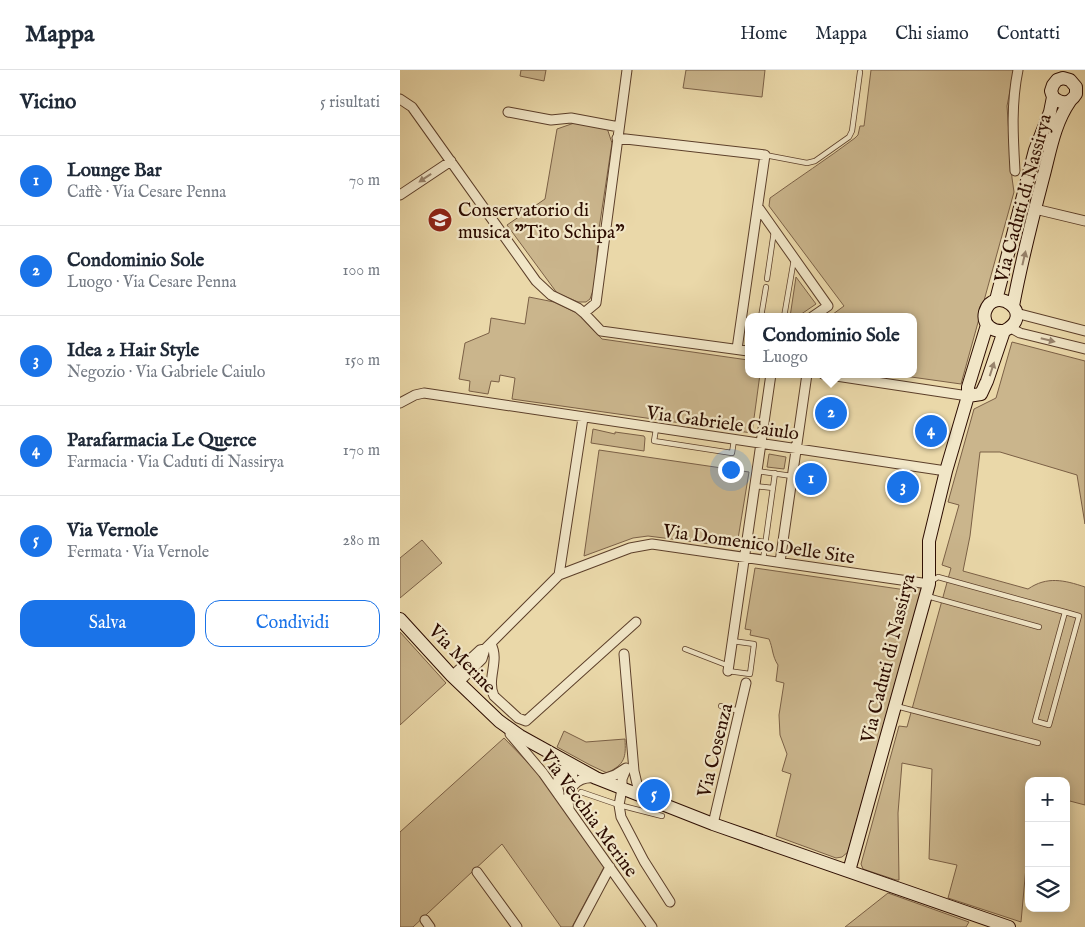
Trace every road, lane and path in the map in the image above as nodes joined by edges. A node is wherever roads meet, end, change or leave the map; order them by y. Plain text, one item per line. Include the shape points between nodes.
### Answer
1 (628, 70) edge
2 (1018, 70) edge
3 (1054, 70) edge
4 (1073, 70) edge
5 (860, 72) dead end
6 (1053, 91) junction
7 (1077, 95) edge
8 (400, 99) edge
9 (508, 112) dead end
10 (619, 126) junction
11 (617, 138) junction
12 (765, 155) junction
13 (451, 161) junction
14 (1015, 171) dead end
15 (400, 195) edge
16 (758, 207) junction
17 (1035, 209) junction
18 (1085, 221) edge
19 (774, 230) junction
20 (794, 258) junction
21 (766, 279) dead end
22 (766, 287) dead end
23 (996, 300) junction
24 (1015, 310) junction
25 (746, 313) edge
26 (762, 313) edge
27 (785, 313) edge
28 (818, 313) edge
29 (584, 314) junction
30 (745, 322) edge
31 (987, 325) junction
32 (1008, 330) junction
33 (1085, 330) edge
34 (737, 349) junction
35 (1085, 349) edge
36 (745, 350) edge
37 (770, 378) edge
38 (806, 378) edge
39 (873, 378) edge
40 (968, 396) junction
41 (400, 403) edge
42 (583, 418) junction
43 (656, 429) junction
44 (734, 440) junction
45 (760, 444) junction
46 (796, 449) junction
47 (756, 471) junction
48 (946, 471) junction
49 (775, 473) junction
50 (793, 476) junction
51 (754, 486) junction
52 (772, 488) junction
53 (746, 540) junction
54 (765, 542) junction
55 (744, 557) junction
56 (762, 560) junction
57 (780, 562) junction
58 (559, 575) junction
59 (927, 589) junction
60 (1065, 612) junction
61 (400, 619) edge
62 (636, 622) dead end
63 (1039, 627) dead end
64 (732, 641) junction
65 (488, 646) junction
66 (685, 649) dead end
67 (624, 654) dead end
68 (482, 659) junction
69 (728, 669) junction
70 (456, 679) junction
71 (492, 679) junction
72 (746, 683) dead end
73 (721, 706) dead end
74 (895, 706) junction
75 (740, 711) junction
76 (499, 721) junction
77 (1038, 744) dead end
78 (570, 764) junction
79 (630, 770) junction
80 (598, 779) junction
81 (571, 786) junction
82 (622, 789) junction
83 (582, 792) dead end
84 (645, 798) junction
85 (561, 800) junction
86 (619, 805) junction
87 (571, 813) junction
88 (662, 816) dead end
89 (713, 824) junction
90 (610, 867) junction
91 (849, 871) junction
92 (477, 872) dead end
93 (670, 902) dead end
94 (580, 926) edge
95 (517, 927) edge
96 (652, 927) edge
97 (1008, 927) edge

1 - 10 street
2 - 14 street via 1012,116
3 - 6 street, Via Caduti di Nassirya
4 - 7 street
5 - 12 lane via 849,137 816,161 807,163
6 - 7 street via 1058,102 1064,103
6 - 7 street via 1057,80 1063,78 1070,80
6 - 23 street, Via Caduti di Nassirya via 1050,112 1035,150
7 - 17 street, Via Caduti di Nassirya via 1062,112 1056,128
8 - 13 street via 412,107
9 - 10 street via 551,120 571,118
10 - 11 street
11 - 12 street
11 - 29 street via 596,303
12 - 16 street
13 -> 15 street
13 - 29 street via 536,281 551,295
16 - 19 street
16 - 25 street
17 - 18 street
24 -> 17 street, Via Caduti di Nassirya
19 - 20 street
19 - 21 lane
20 - 27 lane
20 - 28 street via 828,306
22 - 26 lane
23 - 24 street, Via Caduti di Nassirya via 1006,300
23 - 31 street, Via Caduti di Nassirya via 984,315
24 - 32 street, Via Caduti di Nassirya via 1016,321
24 - 33 street
29 - 34 street via 601,331
30 - 34 street
31 - 32 street via 992,329
31 - 40 street, Via Caduti di Nassirya
32 -> 35 street
40 -> 32 street, Via Caduti di Nassirya via 981,394
34 - 36 street
37 - 45 street
38 - 46 street
39 - 40 street
40 - 48 street, Via Caduti di Nassirya
41 - 42 street, Via Gabriele Caiulo via 424,393
42 - 43 street, Via Gabriele Caiulo
42 - 58 street
43 - 44 street, Via Gabriele Caiulo
43 - 44 lane via 654,441 673,444 732,452
44 - 45 street, Via Gabriele Caiulo
45 - 46 street, Via Gabriele Caiulo
45 - 47 street
46 - 48 street, Via Gabriele Caiulo
46 - 50 street
47 - 49 lane
47 - 51 street
48 - 59 street, Via Caduti di Nassirya via 929,541
49 - 50 lane
49 - 52 lane
50 - 57 street
51 - 52 lane
51 - 53 street
52 - 54 lane
53 - 54 lane
53 - 55 street
54 - 56 lane
55 - 56 street, Via Domenico Delle Site
55 - 58 street, Via Domenico Delle Site via 652,544 630,548
55 - 64 street
56 - 57 street, Via Domenico Delle Site
57 - 59 street, Via Domenico Delle Site
58 - 65 street
59 - 60 lane via 938,577
59 - 63 lane
59 - 74 street, Via Caduti di Nassirya
60 - 60 lane via 1035,721 1049,725 1079,616
61 - 70 street, Via Merine
62 - 71 street via 526,721 518,718 494,696
64 - 69 street
64 - 69 lane via 754,644 750,674
65 - 68 street
65 - 70 street via 480,650
65 - 71 street via 495,655
66 - 69 lane
67 - 79 street via 632,757
68 - 70 street
68 - 71 street
70 - 76 street, Via Merine via 477,704
72 - 75 street, Via Cosenza
73 - 75 lane
74 - 77 lane
74 - 91 street, Via Caduti di Nassirya
75 - 89 street, Via Cosenza
76 - 78 street, Via Merine
76 - 85 street, Via Vecchia Merine
78 - 80 street, Via Merine
78 - 81 street via 573,769
78 - 85 street via 558,776
79 - 80 street
79 - 82 street via 622,779
79 - 84 street
80 - 81 street via 583,778
80 - 82 street, Via Merine
81 - 87 street via 568,800
82 - 84 street, Via Merine
82 - 86 street
83 - 86 lane
84 - 89 street, Via Merine
85 - 87 street, Via Vecchia Merine
86 - 88 lane
86 - 93 street via 644,861
87 - 90 street, Via Vecchia Merine
89 - 91 street, Via Merine
90 - 94 street
90 - 96 street, Via Vecchia Merine
91 - 97 street, Via Merine
92 - 95 street

